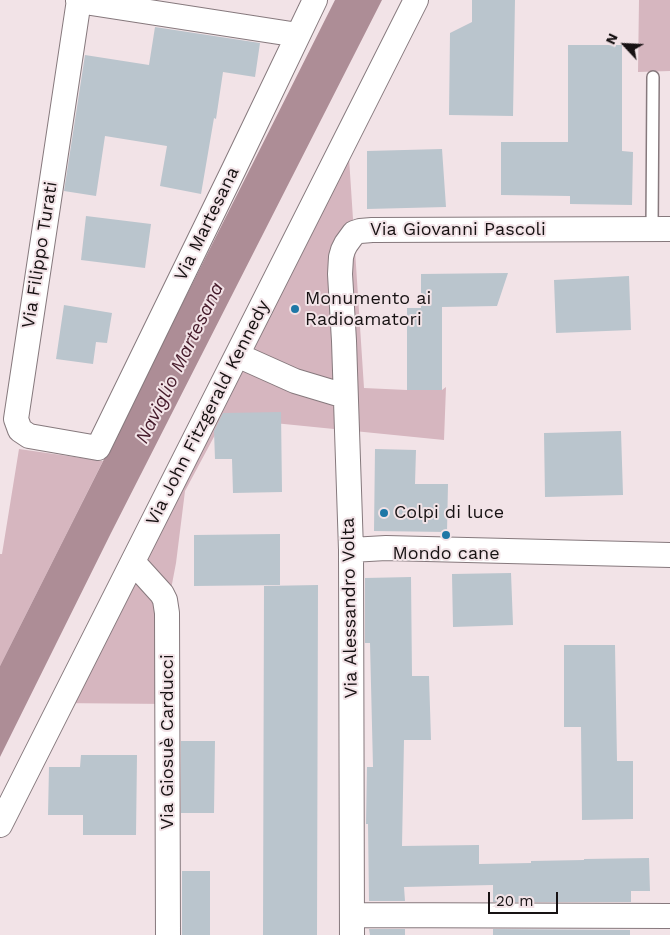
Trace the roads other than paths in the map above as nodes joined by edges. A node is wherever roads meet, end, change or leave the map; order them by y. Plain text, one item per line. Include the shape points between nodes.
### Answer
1 (315, 0) edge
2 (416, 0) edge
3 (78, 1) edge
4 (298, 35) junction
5 (653, 77) dead end
6 (661, 229) edge
7 (237, 356) junction
8 (346, 396) junction
9 (98, 448) joint
10 (351, 550) junction
11 (670, 555) edge
12 (133, 562) junction
13 (0, 825) edge
14 (670, 916) edge
15 (352, 925) edge
16 (168, 935) edge

1 - 4 street, Via Martesana
2 - 7 street, Via John Fitzgerald Kennedy
3 - 4 street
3 - 9 street, Via Filippo Turati via 16,419 20,430 28,436
4 - 9 street, Via Martesana
5 - 6 lane
6 - 8 street, Via Giovanni Pascoli via 372,230 354,233 346,244 340,263
7 - 8 street via 295,381
7 - 12 street, Via John Fitzgerald Kennedy
8 - 10 street, Via Alessandro Volta
10 - 11 street via 386,548
10 - 15 street, Via Alessandro Volta
12 - 13 street, Via John Fitzgerald Kennedy
12 - 16 street, Via Giosuè Carducci via 162,594 168,613
14 - 15 street

